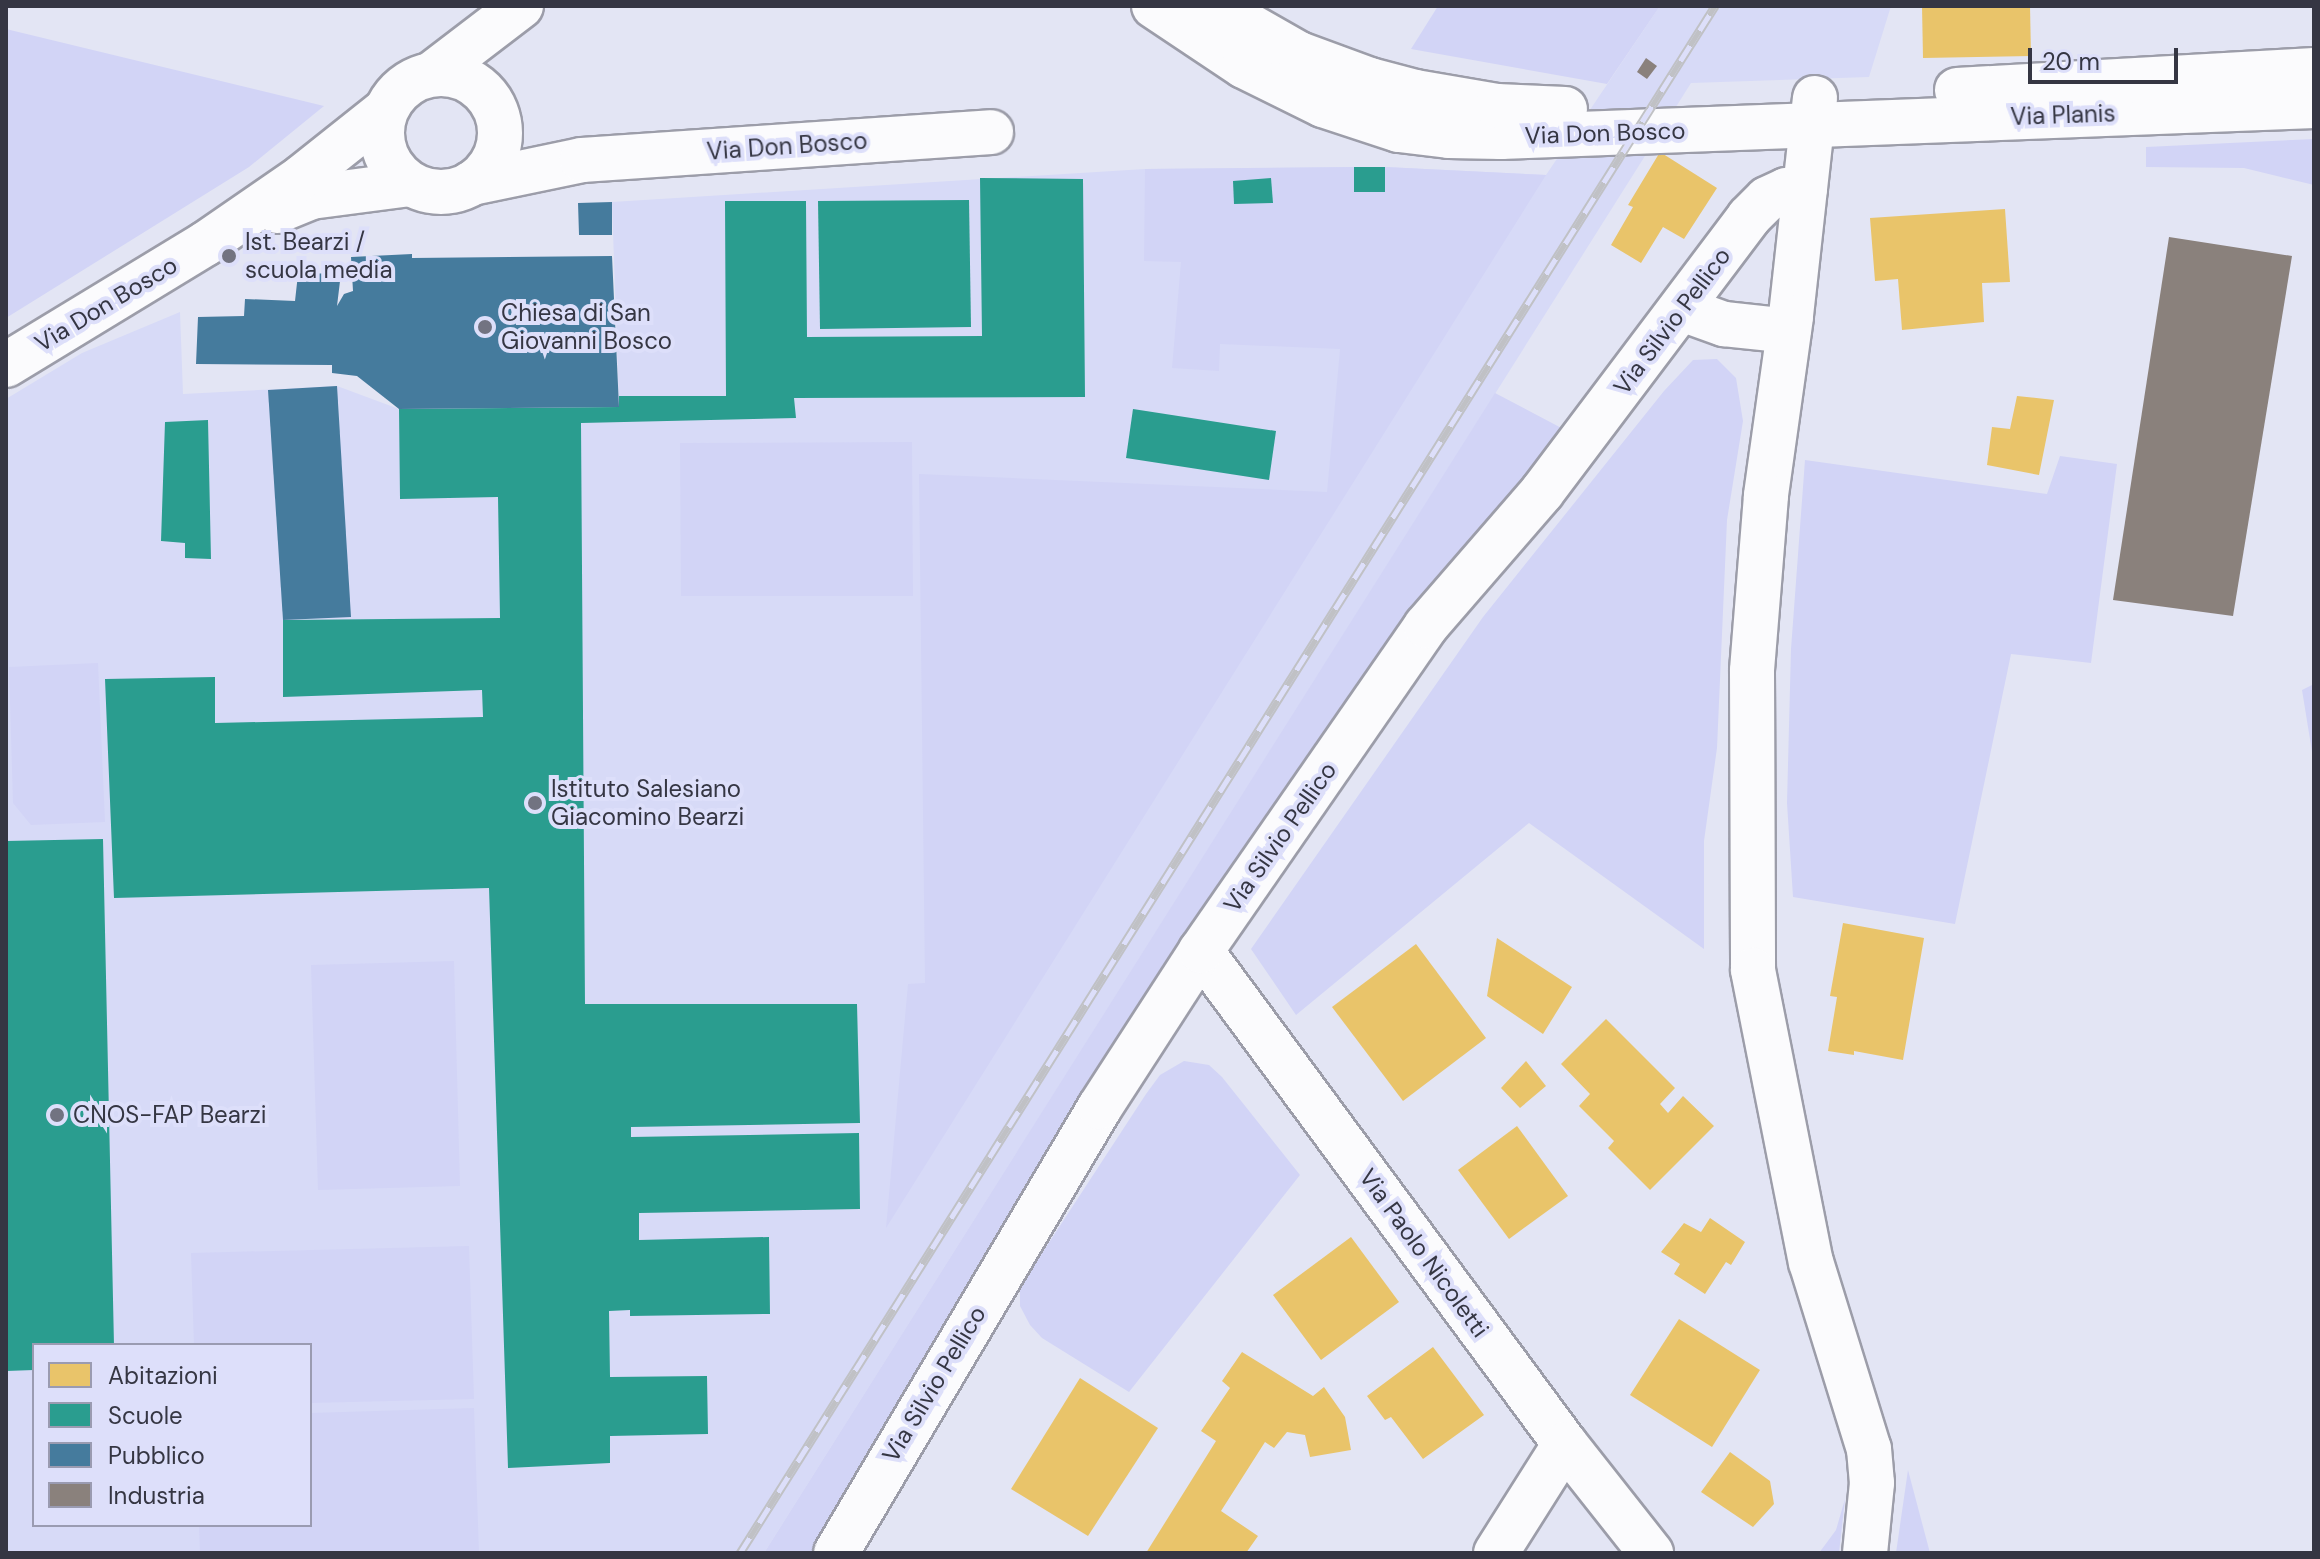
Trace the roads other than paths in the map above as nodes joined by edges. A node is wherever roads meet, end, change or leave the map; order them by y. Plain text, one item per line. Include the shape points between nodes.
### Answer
1 (1154, 6) edge
2 (1215, 6) edge
3 (519, 9) edge
4 (2314, 70) edge
5 (432, 74) junction
6 (2314, 106) edge
7 (493, 107) junction
8 (385, 111) junction
9 (1814, 111) junction
10 (991, 132) dead end
11 (582, 160) junction
12 (472, 183) junction
13 (410, 184) junction
14 (1805, 189) junction
15 (205, 244) junction
16 (1682, 309) junction
17 (1789, 331) junction
18 (6, 365) edge
19 (1201, 951) junction
20 (1565, 1444) junction
21 (836, 1553) edge
22 (1496, 1553) edge
23 (1651, 1553) edge
24 (1865, 1553) edge

1 - 9 street, Via Don Bosco via 1285,88 1399,130 1501,137
2 - 9 street, Via Don Bosco via 1299,54 1415,92 1497,106
3 - 5 street, Via Don Bosco
3 - 7 street
4 - 9 street, Via Planis
5 - 7 street via 464,79
5 - 8 street, Via Don Bosco via 409,82
6 - 9 street, Via Planis
7 - 11 street
7 - 12 street via 500,130 493,160
8 - 13 street via 381,139 390,165
8 - 15 street, Via Don Bosco
9 - 14 street
10 - 11 street, Via Don Bosco
11 - 12 street, Via Don Bosco
12 - 13 street, Via Don Bosco via 442,193
13 - 15 street, Via Don Bosco via 311,197
14 - 16 street, Via Silvio Pellico via 1786,190 1758,208
14 - 17 street
15 - 18 street, Via Don Bosco
16 - 17 street via 1737,327
16 - 19 street, Via Silvio Pellico via 1542,492 1426,626
17 - 24 street via 1766,496 1752,671 1753,970 1811,1262 1869,1449 1872,1483
19 - 20 street, Via Paolo Nicoletti
19 - 21 street, Via Silvio Pellico via 1100,1107
20 - 22 street
20 - 23 street, Via Paolo Nicoletti

